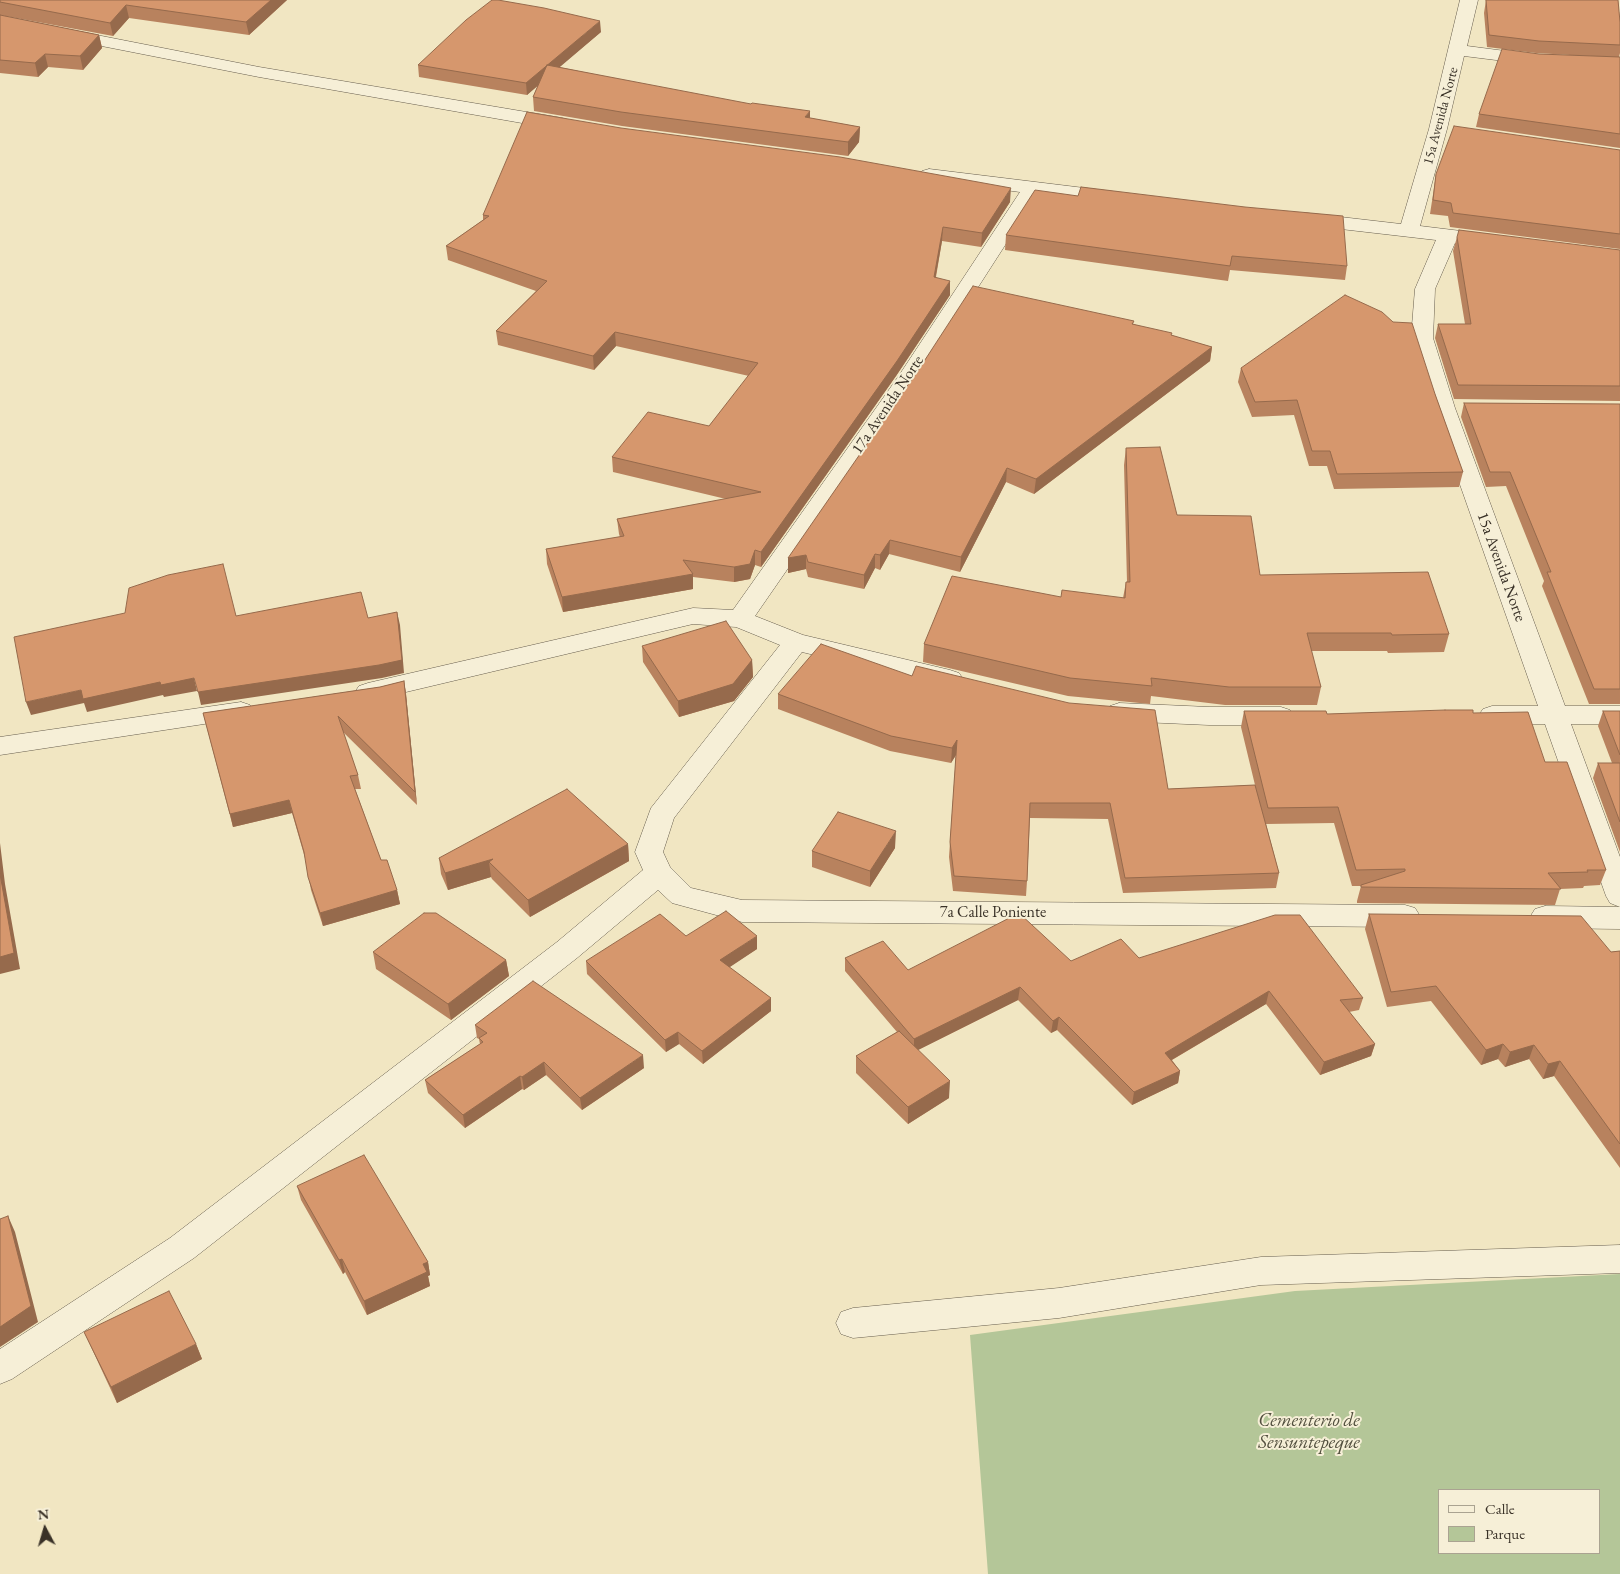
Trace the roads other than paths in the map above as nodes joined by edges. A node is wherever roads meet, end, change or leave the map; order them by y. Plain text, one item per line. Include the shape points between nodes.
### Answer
1 (1469, 0) edge
2 (0, 22) edge
3 (1458, 50) junction
4 (1554, 61) edge
5 (583, 127) edge
6 (915, 173) edge
7 (1032, 188) junction
8 (1131, 199) edge
9 (1290, 217) edge
10 (1409, 230) junction
11 (1448, 235) junction
12 (1512, 244) edge
13 (740, 620) junction
14 (796, 642) junction
15 (971, 684) edge
16 (343, 695) edge
17 (265, 707) edge
18 (1097, 710) edge
19 (1554, 714) junction
20 (1466, 715) edge
21 (1620, 715) edge
22 (1308, 716) edge
23 (0, 746) edge
24 (659, 873) junction
25 (1620, 896) edge
26 (1430, 916) edge
27 (1520, 917) edge
28 (1620, 918) edge
29 (1620, 1259) edge
30 (853, 1323) dead end
31 (0, 1368) edge

1 - 3 street, 15a Avenida Norte
2 - 5 street via 259,72
3 - 4 street
3 - 10 street, 15a Avenida Norte via 1447,130
6 - 7 street
7 - 8 street
7 - 13 street, 17a Avenida Norte via 908,379
9 - 10 street
10 - 11 street
11 - 12 street
11 - 19 street, 15a Avenida Norte via 1425,289 1422,338 1453,408
13 - 14 street
13 - 16 street via 693,616 602,640
14 - 15 street
14 - 24 street, 7a Calle Poniente via 661,815 649,852
17 - 23 street
18 - 22 street via 1136,714
19 - 20 street
19 - 21 street
19 - 25 street, 15a Avenida Norte
24 - 26 street, 7a Calle Poniente via 682,896 742,911
24 - 31 street via 567,950 182,1248
27 - 28 street
29 - 30 street via 1261,1272 1059,1303

